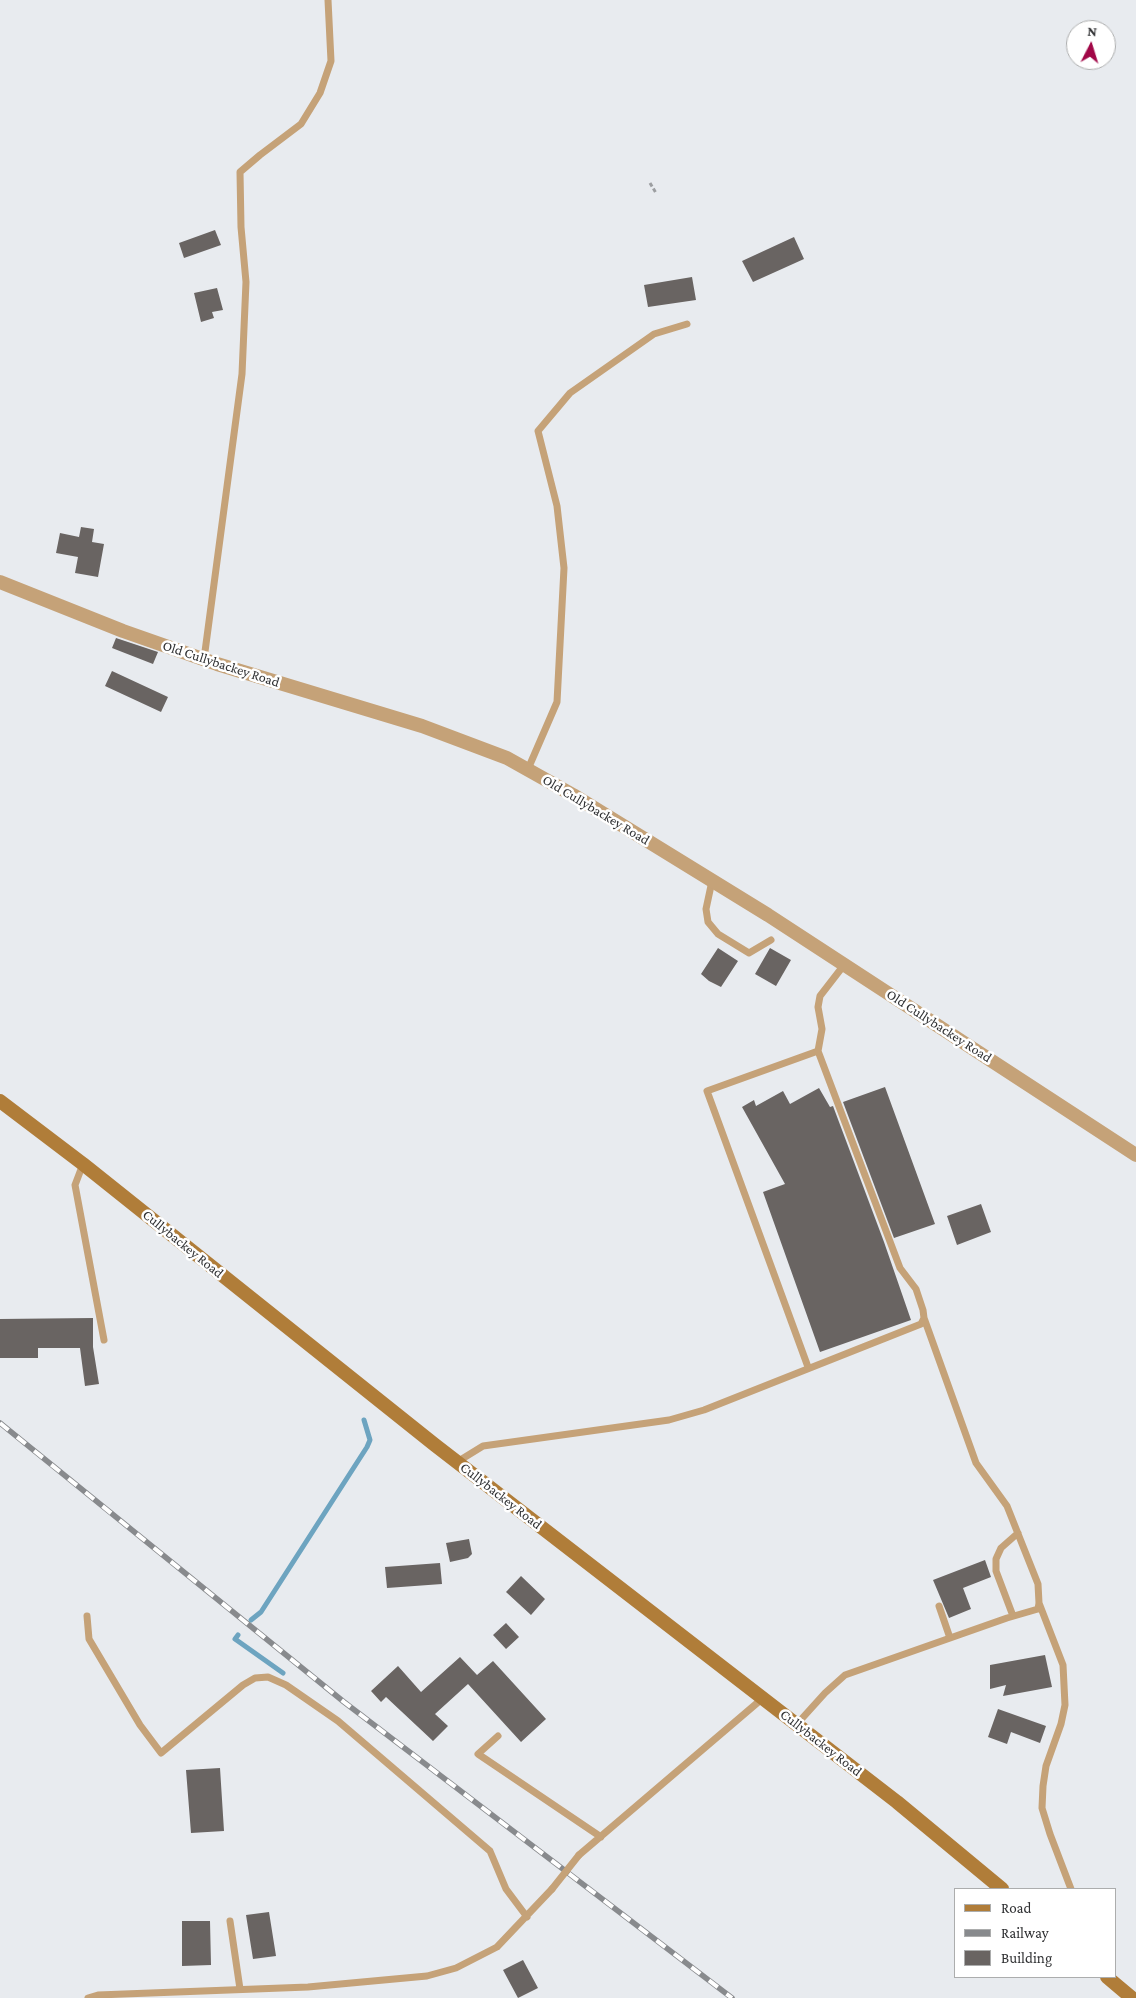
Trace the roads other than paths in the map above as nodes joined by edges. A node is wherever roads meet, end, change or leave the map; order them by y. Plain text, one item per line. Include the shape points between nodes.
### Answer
1 (328, 0) edge
2 (687, 324) dead end
3 (0, 582) edge
4 (204, 659) junction
5 (528, 769) junction
6 (712, 881) junction
7 (771, 940) dead end
8 (844, 965) junction
9 (818, 1051) junction
10 (0, 1101) edge
11 (1136, 1155) edge
12 (83, 1164) junction
13 (924, 1318) junction
14 (104, 1340) dead end
15 (808, 1367) junction
16 (457, 1462) junction
17 (1018, 1534) junction
18 (1039, 1603) junction
19 (939, 1606) dead end
20 (87, 1616) dead end
21 (1013, 1616) junction
22 (950, 1638) junction
23 (764, 1698) junction
24 (797, 1724) junction
25 (498, 1736) dead end
26 (601, 1837) junction
27 (1001, 1888) edge
28 (1071, 1888) edge
29 (527, 1917) junction
30 (230, 1921) dead end
31 (1108, 1978) edge
32 (240, 1989) junction
33 (88, 1998) edge
34 (1132, 1998) edge

1 - 4 lane via 331,61 320,93 301,124 240,172 246,282 242,374
2 - 5 lane via 654,334 570,393 538,431 557,506 564,568 557,702
3 - 4 street, Old Cullybackey Road
4 - 5 street, Old Cullybackey Road via 422,726
5 - 6 street, Old Cullybackey Road
6 - 7 lane via 706,909 708,922 718,934 749,953
6 - 8 street, Old Cullybackey Road
8 - 9 lane via 820,996 818,1007 822,1029
8 - 11 street, Old Cullybackey Road
9 - 13 lane via 900,1268 916,1289
9 - 15 lane via 707,1091
10 - 12 main road, Cullybackey Road
12 - 14 lane via 75,1185
12 - 16 main road, Cullybackey Road
13 - 15 lane via 921,1324
13 - 17 lane via 976,1463 1007,1506
15 - 16 lane via 704,1410 669,1420 483,1446
16 - 23 main road, Cullybackey Road
17 - 18 lane via 1038,1584
17 - 21 lane via 1001,1548 996,1559 996,1571
18 - 21 lane via 1038,1609
18 - 28 lane via 1062,1665 1065,1705 1062,1724 1046,1766 1042,1808
19 - 22 lane
20 - 29 lane via 89,1639 140,1725 161,1753 243,1685 268,1676 338,1721 490,1851 506,1889
21 - 22 lane
22 - 24 lane via 845,1675
23 - 24 main road, Cullybackey Road
23 - 26 lane
24 - 27 main road, Cullybackey Road via 898,1802
25 - 26 lane via 478,1754
26 - 29 lane, bridge via 578,1855
29 - 32 lane via 497,1946 456,1968 427,1976 308,1987
30 - 32 lane
31 - 34 main road
32 - 33 lane

